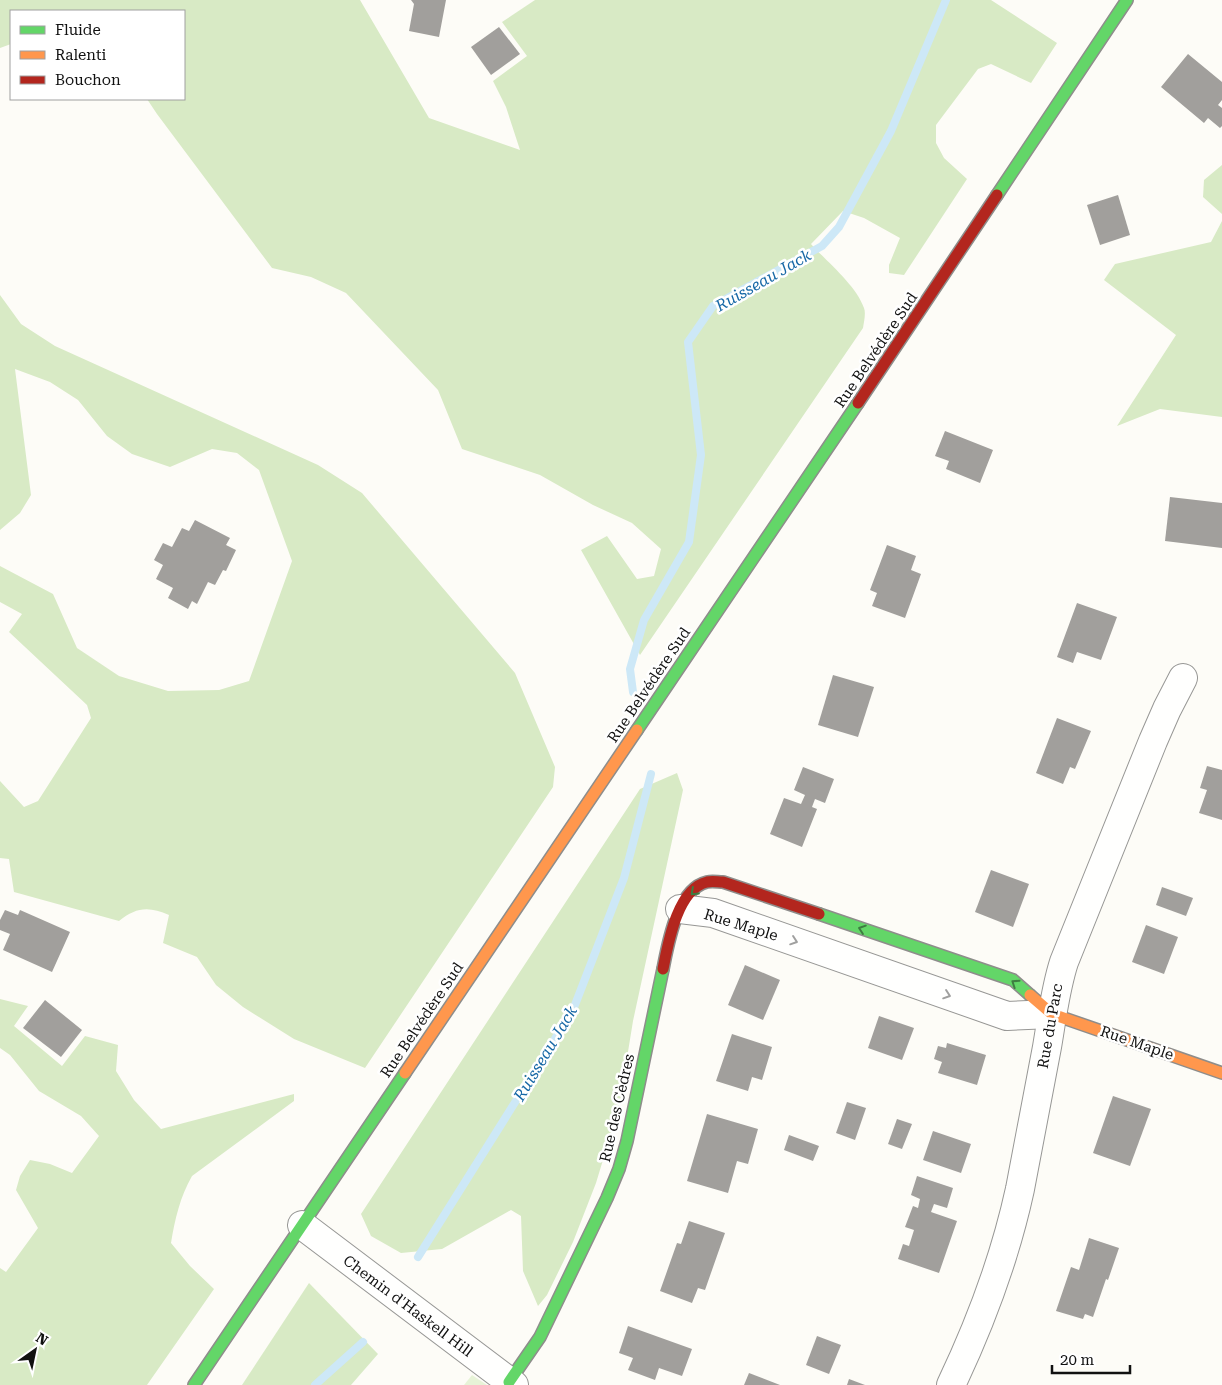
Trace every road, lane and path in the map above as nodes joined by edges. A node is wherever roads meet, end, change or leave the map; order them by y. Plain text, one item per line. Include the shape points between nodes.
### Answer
1 (1127, 0) edge
2 (1183, 678) dead end
3 (680, 909) joint
4 (1052, 1014) junction
5 (1222, 1073) edge
6 (302, 1225) junction
7 (512, 1384) edge
8 (194, 1385) edge
9 (951, 1385) edge

1 - 6 street, Rue Belvédère Sud
2 - 4 street, Rue du Parc via 1160,725 1080,920 1056,987
3 - 4 street, Rue Maple via 713,914 1007,1016
3 - 7 street, Rue des Cèdres via 671,929 619,1169 540,1337
4 - 5 street, Rue Maple
4 - 9 street, Rue du Parc via 1020,1189 1006,1247 975,1334
6 - 7 street, Chemin d'Haskell Hill
6 - 8 street, Rue Belvédère Sud

